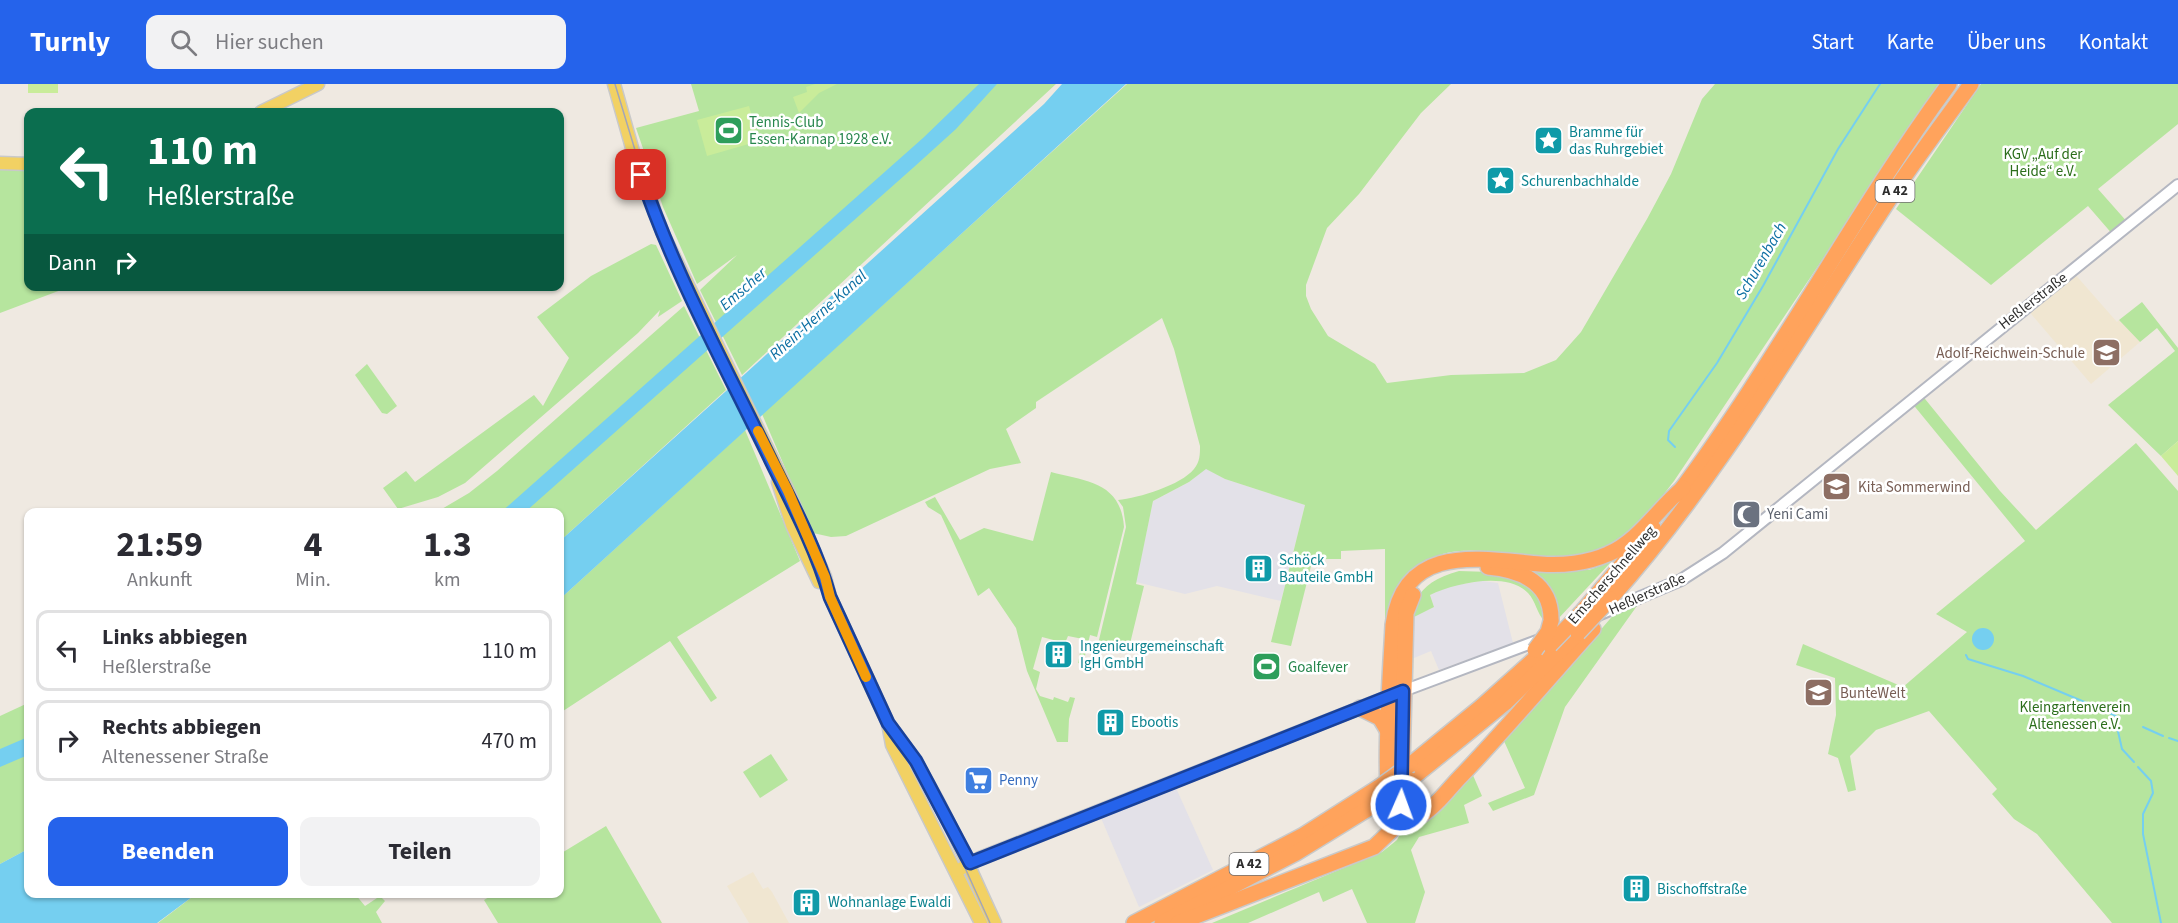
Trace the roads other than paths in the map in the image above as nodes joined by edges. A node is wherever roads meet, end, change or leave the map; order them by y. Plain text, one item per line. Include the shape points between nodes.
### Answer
1 (318, 84) edge
2 (614, 84) edge
3 (1949, 84) edge
4 (1971, 84) edge
5 (269, 108) edge
6 (0, 163) edge
7 (24, 164) edge
8 (2178, 185) edge
9 (1683, 488) junction
10 (1585, 631) junction
11 (1396, 694) junction
12 (1482, 706) junction
13 (1360, 708) junction
14 (888, 723) junction
15 (1389, 733) junction
16 (1410, 772) junction
17 (1379, 794) junction
18 (1399, 817) junction
19 (970, 863) junction
20 (957, 871) junction
21 (981, 923) edge
22 (995, 923) edge
23 (1134, 923) edge
24 (1162, 923) edge
25 (1178, 923) edge

1 - 5 main road
2 - 14 main road via 647,195 677,266 775,469 792,525 816,578 830,597
3 - 9 highway, Emscherschnellweg / A 42
4 - 10 highway, Emscherschnellweg / A 42, bridge via 1903,179 1764,396 1668,531
6 - 7 main road
8 - 11 street, Heßlerstraße via 1707,564 1682,580 1535,642
9 - 11 highway via 1609,554 1542,565 1460,558 1425,570 1404,592 1394,614
9 - 12 highway, Emscherschnellweg / A 42, bridge via 1581,613
10 - 16 highway, Emscherschnellweg / A 42 via 1505,703
10 - 18 highway via 1488,748 1432,807 1419,817
11 - 12 highway, bridge via 1407,606 1424,583 1441,572 1473,566 1498,568 1537,582 1546,592 1551,621 1535,650 1483,699
11 - 13 main road, Heßlerstraße
11 - 15 highway
11 - 18 highway
12 - 16 highway, Emscherschnellweg / A 42
13 - 15 highway via 1380,718
13 - 19 main road, Heßlerstraße
14 - 19 main road via 916,761
14 - 20 main road via 892,745
15 - 18 highway via 1388,806
16 - 17 highway, Emscherschnellweg / A 42, bridge
17 - 23 highway, Emscherschnellweg / A 42
17 - 24 highway, Emscherschnellweg / A 42 via 1287,857
18 - 25 highway via 1388,836 1374,847
19 - 20 main road, Heßlerstraße
19 - 22 main road
20 - 21 main road

